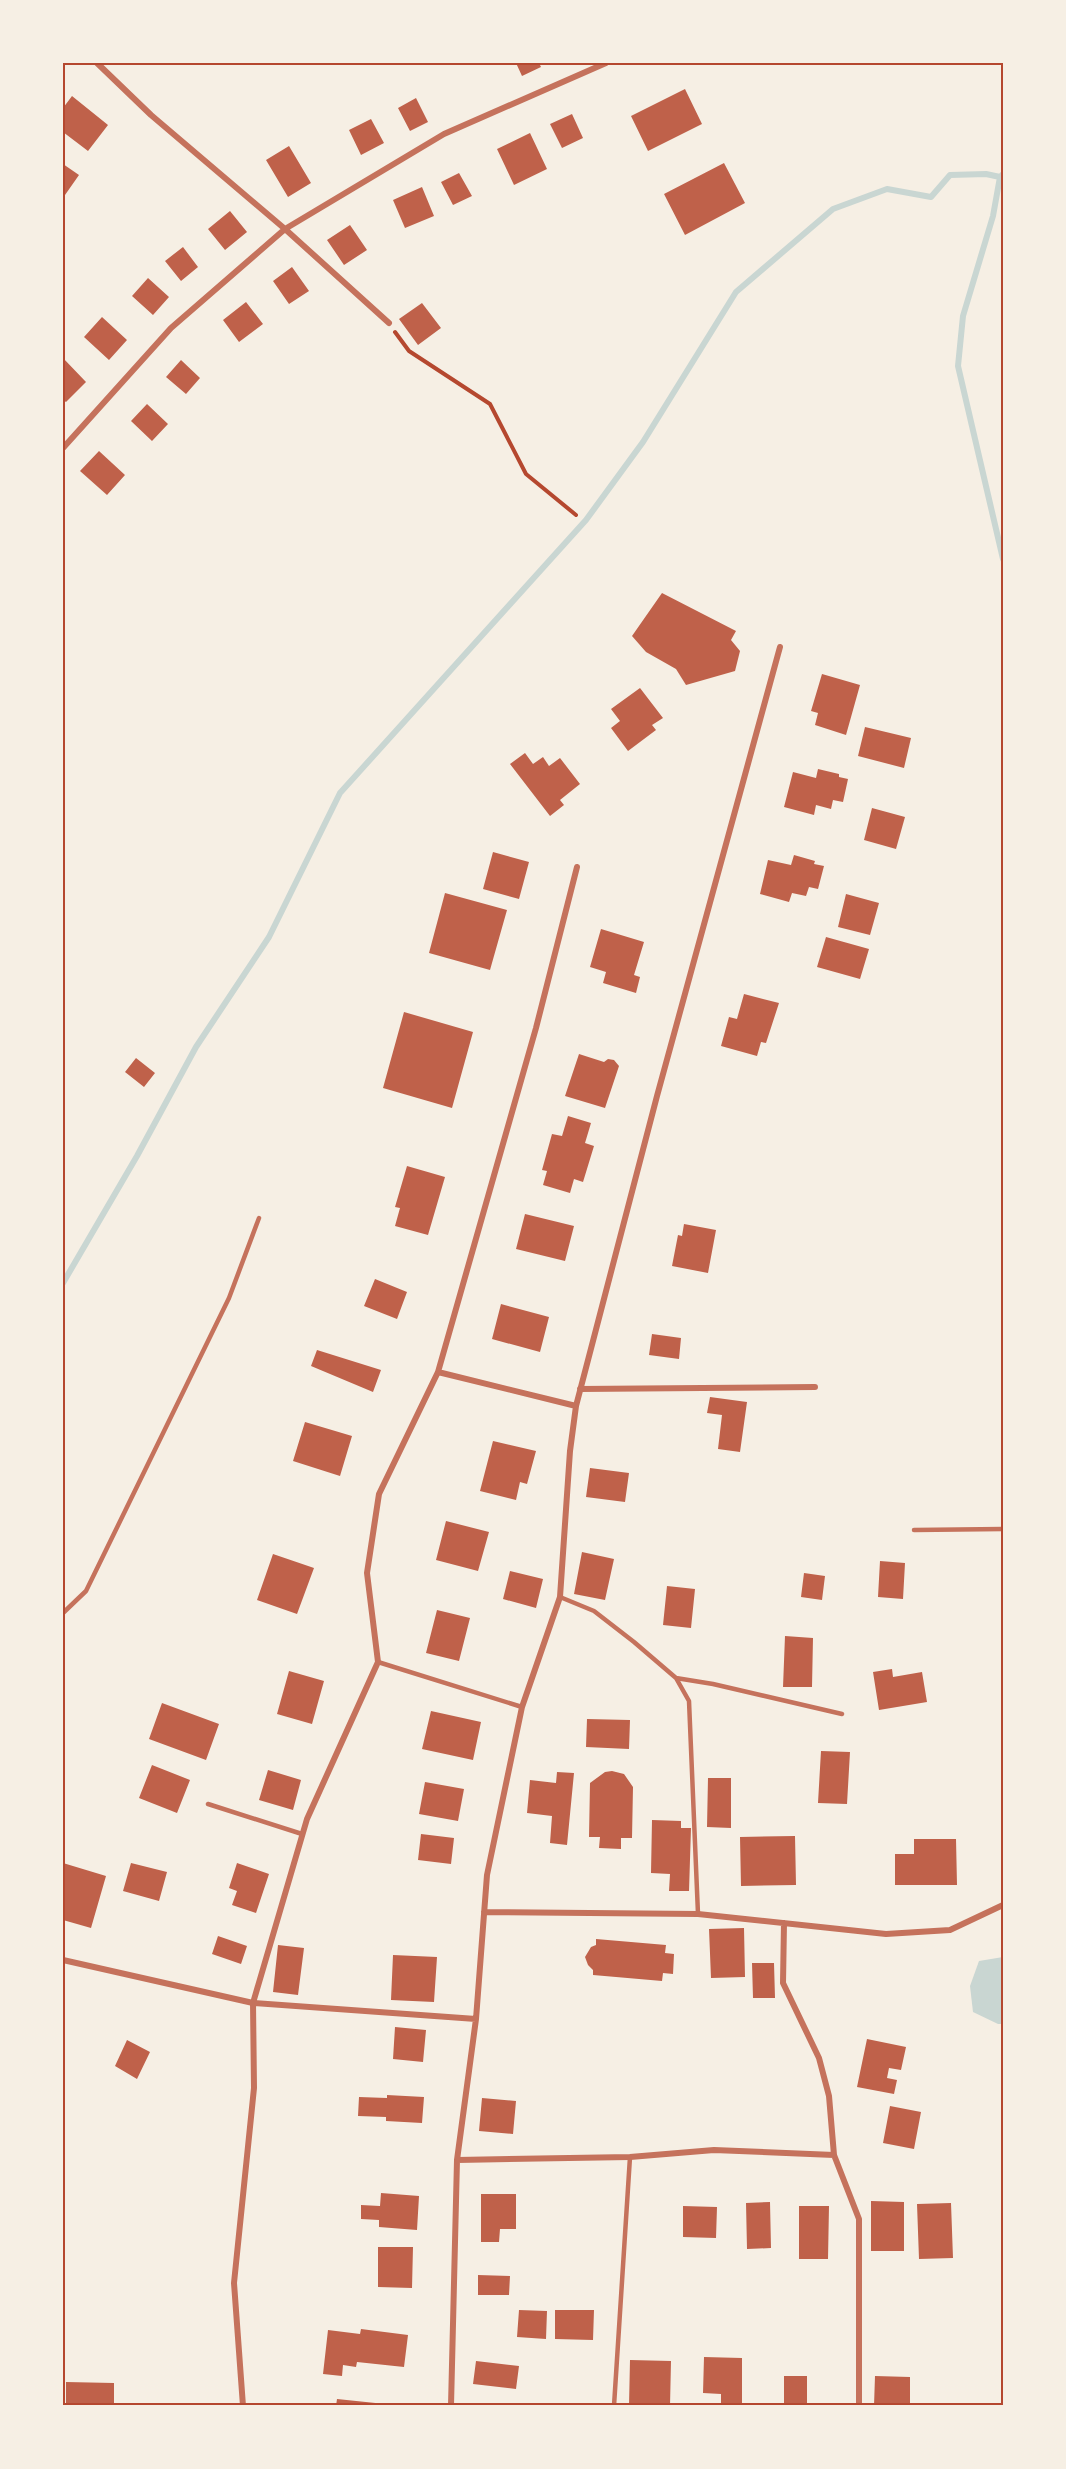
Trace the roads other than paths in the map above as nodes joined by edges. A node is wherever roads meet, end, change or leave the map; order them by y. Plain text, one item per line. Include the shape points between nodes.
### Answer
1 (97, 63) edge
2 (606, 63) edge
3 (285, 229) junction
4 (389, 323) road end
5 (63, 448) edge
6 (780, 647) dead end
7 (577, 867) dead end
8 (259, 1218) dead end
9 (438, 1372) junction
10 (815, 1387) dead end
11 (580, 1389) junction
12 (576, 1406) junction
13 (1003, 1529) edge
14 (914, 1530) dead end
15 (560, 1597) junction
16 (63, 1613) edge
17 (378, 1662) junction
18 (676, 1678) junction
19 (522, 1707) junction
20 (842, 1714) dead end
21 (208, 1804) dead end
22 (302, 1834) junction
23 (1003, 1905) edge
24 (484, 1912) junction
25 (698, 1914) junction
26 (784, 1923) junction
27 (63, 1960) edge
28 (253, 2003) junction
29 (476, 2019) junction
30 (834, 2155) junction
31 (630, 2157) junction
32 (457, 2160) junction
33 (243, 2406) edge
34 (451, 2406) edge
35 (614, 2406) edge
36 (859, 2406) edge

1 - 3 street via 151,115
2 - 3 street via 444,134
3 - 4 street
3 - 5 street via 171,328
6 - 11 street
7 - 9 street via 536,1028
8 - 16 lane via 229,1299 86,1591
9 - 12 street
9 - 17 street via 379,1494 367,1573
10 - 11 street
11 - 12 street
12 - 15 street
13 - 14 lane
15 - 18 lane via 594,1611
15 - 19 street
17 - 19 lane
17 - 22 street
18 - 20 lane
18 - 25 lane via 689,1701
19 - 24 street via 487,1875
21 - 22 lane
22 - 28 street
23 - 26 street via 950,1930 886,1934
24 - 25 street
24 - 29 street
25 - 26 street
26 - 30 street via 783,1983 819,2058 829,2096
27 - 28 street
28 - 29 street
28 - 33 street via 254,2088 234,2283
29 - 32 street
30 - 31 street via 714,2150
30 - 36 street via 859,2219
31 - 32 street
31 - 35 lane
32 - 34 street

